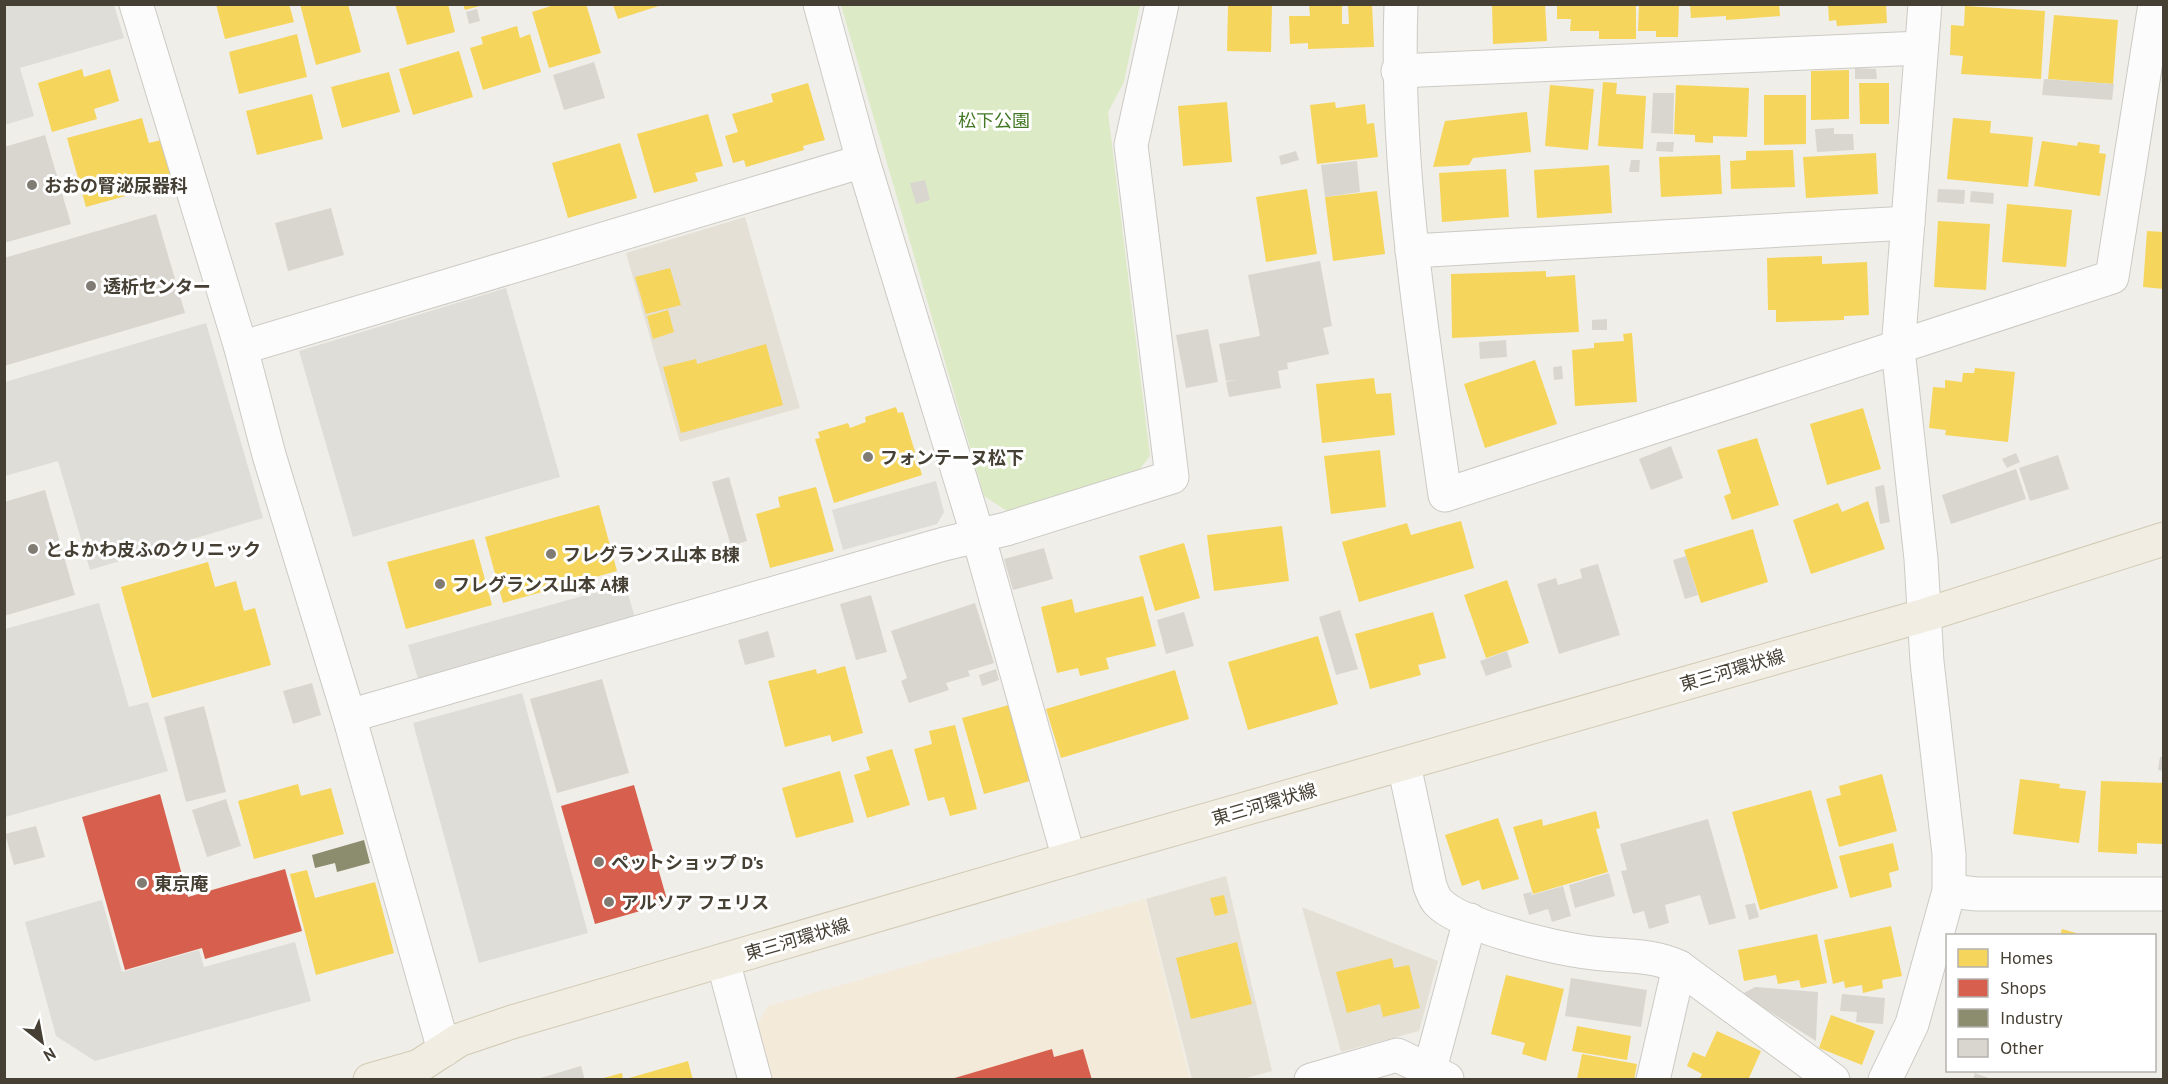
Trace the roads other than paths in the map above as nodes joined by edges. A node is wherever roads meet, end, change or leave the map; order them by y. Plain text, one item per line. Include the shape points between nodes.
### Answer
1 (136, 4) edge
2 (820, 4) edge
3 (1162, 4) edge
4 (1401, 4) edge
5 (1925, 4) edge
6 (2155, 4) edge
7 (1921, 48) junction
8 (1398, 71) junction
9 (2152, 113) edge
10 (862, 161) junction
11 (1908, 223) junction
12 (1412, 251) junction
13 (241, 348) junction
14 (1898, 349) junction
15 (977, 536) junction
16 (2163, 539) edge
17 (1925, 615) junction
18 (349, 716) junction
19 (1404, 765) junction
20 (1069, 859) junction
21 (1949, 891) junction
22 (2163, 894) edge
23 (1470, 920) junction
24 (723, 961) junction
25 (1679, 967) junction
26 (444, 1050) junction
27 (1434, 1077) edge
28 (370, 1080) edge
29 (755, 1080) edge
30 (1311, 1080) edge
31 (1653, 1080) edge
32 (1833, 1080) edge
33 (1885, 1080) edge

1 - 13 street
2 - 10 street
3 - 15 street via 1131,145 1172,477
4 - 8 street
5 - 7 street
6 - 9 street
7 - 8 street
7 - 11 street
8 - 12 street
9 - 14 street via 2112,278
10 - 13 street
10 - 15 street
11 - 12 street
11 - 14 street
12 - 14 street via 1445,495
13 - 18 street via 269,455
14 - 17 street
15 - 18 street
15 - 20 street
16 - 17 main road, 東三河環状線
17 - 19 main road, 東三河環状線
17 - 21 street via 1949,854
18 - 26 street
19 - 20 main road, 東三河環状線
19 - 23 street via 1430,886 1437,902
20 - 24 main road, 東三河環状線
21 - 22 street
21 - 33 street via 1912,1024
23 - 25 street via 1495,931 1584,952 1663,959
23 - 27 street
24 - 26 main road, 東三河環状線 via 512,1022 459,1040
24 - 29 street
25 - 31 street
25 - 32 street
26 - 28 main road, 東三河環状線 via 419,1066
27 - 30 street via 1397,1055

